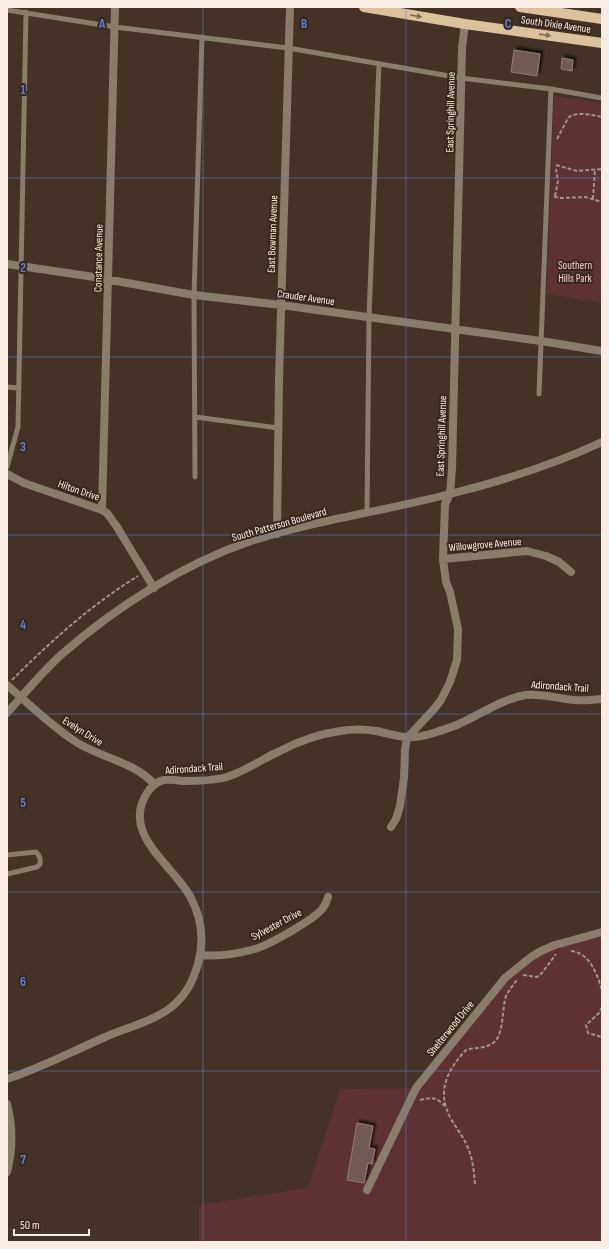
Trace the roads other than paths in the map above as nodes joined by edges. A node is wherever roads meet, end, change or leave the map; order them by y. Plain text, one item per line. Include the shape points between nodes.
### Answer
1 (115, 7) edge
2 (290, 7) edge
3 (520, 7) edge
4 (371, 8) edge
5 (540, 8) edge
6 (7, 10) edge
7 (26, 12) junction
8 (602, 19) edge
9 (465, 24) junction
10 (115, 27) junction
11 (202, 37) junction
12 (602, 43) edge
13 (288, 48) junction
14 (379, 64) junction
15 (461, 78) junction
16 (551, 89) junction
17 (602, 98) edge
18 (7, 264) edge
19 (20, 266) junction
20 (109, 280) junction
21 (194, 294) junction
22 (281, 304) junction
23 (369, 317) junction
24 (455, 329) junction
25 (541, 341) junction
26 (602, 351) edge
27 (7, 387) edge
28 (19, 388) junction
29 (539, 394) dead end
30 (195, 417) junction
31 (278, 428) junction
32 (602, 442) edge
33 (7, 467) edge
34 (7, 474) edge
35 (195, 476) dead end
36 (450, 494) junction
37 (102, 510) junction
38 (367, 513) junction
39 (277, 534) junction
40 (443, 559) junction
41 (571, 572) dead end
42 (154, 588) junction
43 (7, 685) edge
44 (21, 697) junction
45 (602, 699) edge
46 (7, 713) edge
47 (407, 738) junction
48 (154, 784) junction
49 (391, 827) dead end
50 (7, 855) edge
51 (7, 874) edge
52 (328, 897) dead end
53 (602, 932) edge
54 (200, 955) junction
55 (7, 1079) edge
56 (7, 1104) edge
57 (7, 1172) edge
58 (368, 1190) dead end

1 - 10 street, Constance Avenue
2 - 13 street, East Bowman Avenue
3 - 5 main road, South Dixie Avenue
4 -> 9 main road, South Dixie Avenue
5 - 8 main road, South Dixie Avenue
6 - 7 lane
7 - 10 lane
7 - 19 lane
9 -> 12 main road, South Dixie Avenue
9 - 15 street, East Springhill Avenue
10 - 11 lane
10 - 20 street, Constance Avenue
11 - 13 lane
11 - 21 lane
13 - 14 lane
13 - 22 street, East Bowman Avenue
14 - 15 lane
14 - 23 lane
15 - 16 lane
15 - 24 street, East Springhill Avenue
16 - 17 lane
16 - 25 lane
18 - 19 street, Crauder Avenue
19 - 20 street, Crauder Avenue
19 - 28 lane
20 - 21 street, Crauder Avenue
20 - 37 street, Constance Avenue
21 - 22 street, Crauder Avenue
21 - 30 lane
22 - 23 street, Crauder Avenue
22 - 31 street, East Bowman Avenue
23 - 24 street, Crauder Avenue
23 - 38 lane
24 - 25 street, Crauder Avenue
24 - 36 street, East Springhill Avenue
25 - 26 street, Crauder Avenue
25 - 29 lane
27 - 28 lane
28 - 33 lane via 18,427
30 - 31 lane
30 - 35 lane
31 - 39 street, East Bowman Avenue
32 - 36 street, South Patterson Boulevard via 544,467
34 - 37 street, Hilton Drive via 24,483
36 - 38 street, South Patterson Boulevard
36 - 40 street, East Springhill Avenue via 445,504
37 - 42 street, Hilton Drive via 117,527
38 - 39 street, South Patterson Boulevard
39 - 42 street, South Patterson Boulevard via 225,551 186,569
40 - 41 street, Willowgrove Avenue via 527,551 559,562
40 - 47 street, East Springhill Avenue via 458,629 458,660 441,700
42 - 44 street, South Patterson Boulevard via 87,633 61,655
43 - 44 street, Evelyn Drive
44 - 46 street, South Patterson Boulevard
44 - 48 street, Evelyn Drive via 76,742 131,767 147,776
45 - 47 street, Adirondack Trail via 585,701 544,695 523,695 442,730
47 - 48 street, Adirondack Trail via 377,731 326,733 281,750 225,778 164,780
47 - 49 street via 400,806
48 - 54 street, Adirondack Trail via 144,799 141,811 142,830 153,851 181,884 195,908 202,938
50 - 51 lane via 36,852 41,859 37,867
52 - 54 street, Sylvester Drive via 322,909 272,942 241,952
53 - 58 street, Shelterwood Drive via 541,951 505,978 416,1088
54 - 55 street, Adirondack Trail via 192,982 177,1003 163,1013 102,1038 42,1067
56 - 57 street via 12,1131 12,1150

